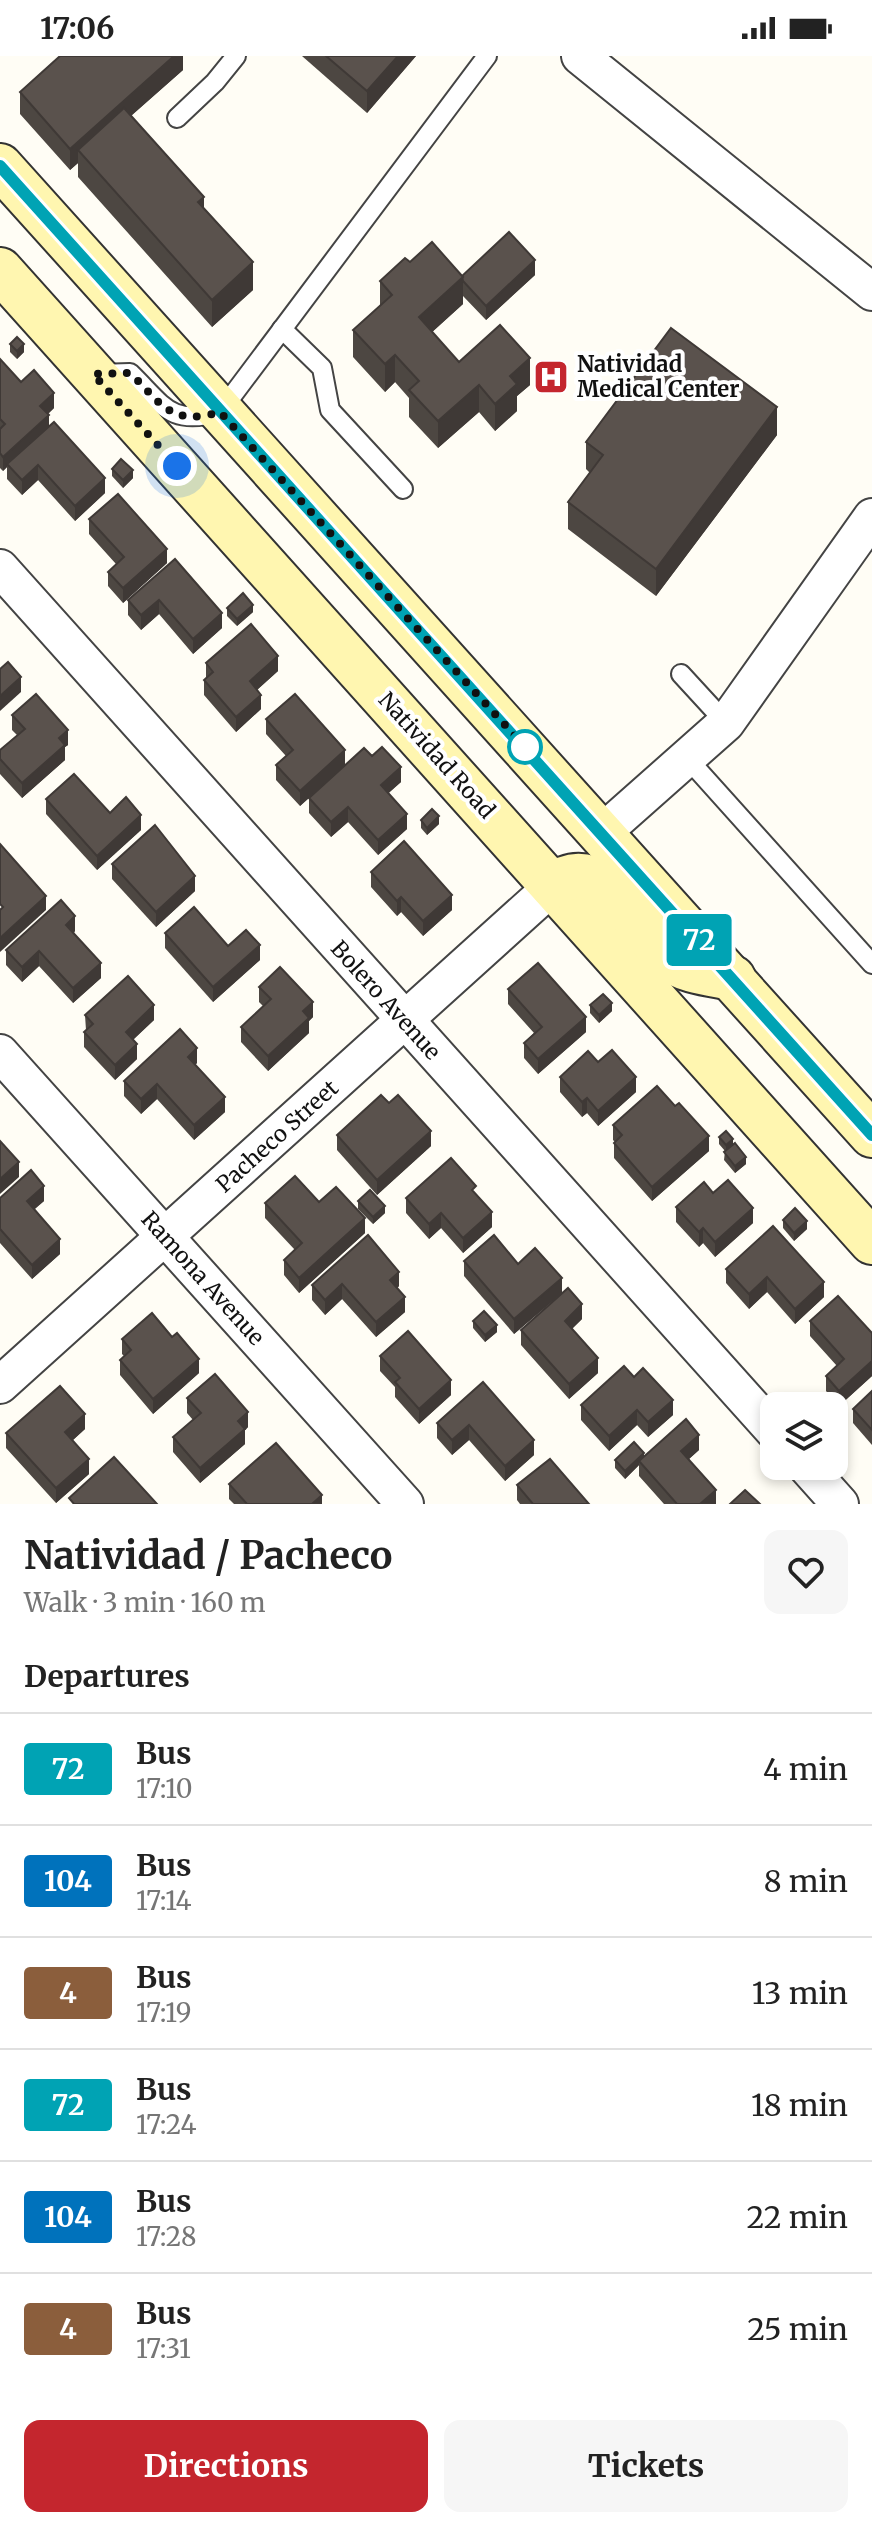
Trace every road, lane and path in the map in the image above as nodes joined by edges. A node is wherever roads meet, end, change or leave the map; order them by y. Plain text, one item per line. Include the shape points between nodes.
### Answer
1 (236, 56) edge
2 (487, 56) edge
3 (580, 56) edge
4 (177, 118) dead end
5 (0, 166) edge
6 (0, 270) edge
7 (872, 292) edge
8 (282, 329) junction
9 (93, 374) junction
10 (220, 412) junction
11 (403, 489) dead end
12 (872, 517) edge
13 (0, 568) edge
14 (681, 674) dead end
15 (726, 723) junction
16 (687, 758) junction
17 (603, 832) junction
18 (553, 886) junction
19 (872, 964) edge
20 (733, 978) junction
21 (405, 1021) junction
22 (0, 1053) edge
23 (867, 1120) edge
24 (166, 1236) junction
25 (872, 1242) edge
26 (0, 1385) edge
27 (760, 1415) edge
28 (819, 1480) edge
29 (405, 1504) edge
30 (840, 1504) edge

1 - 4 lane
2 - 8 lane
3 - 7 street
5 - 10 main road
6 - 9 main road, Natividad Road
8 - 10 lane
8 - 11 lane via 322,368 330,410
9 - 10 lane via 130,373 168,410 191,420
9 - 18 main road, Natividad Road
10 - 17 main road
12 - 15 street
13 - 21 street, Bolero Avenue
14 - 15 lane
15 - 16 street
16 - 17 street
16 - 19 lane
17 - 20 main road
18 - 20 main road via 567,875 594,878 669,959
18 - 21 street, Pacheco Street
18 - 25 main road, Natividad Road
20 - 23 main road
21 - 24 street, Pacheco Street
21 - 27 street, Bolero Avenue
22 - 24 street, Ramona Avenue
24 - 26 street, Pacheco Street
24 - 29 street, Ramona Avenue
28 - 30 street

